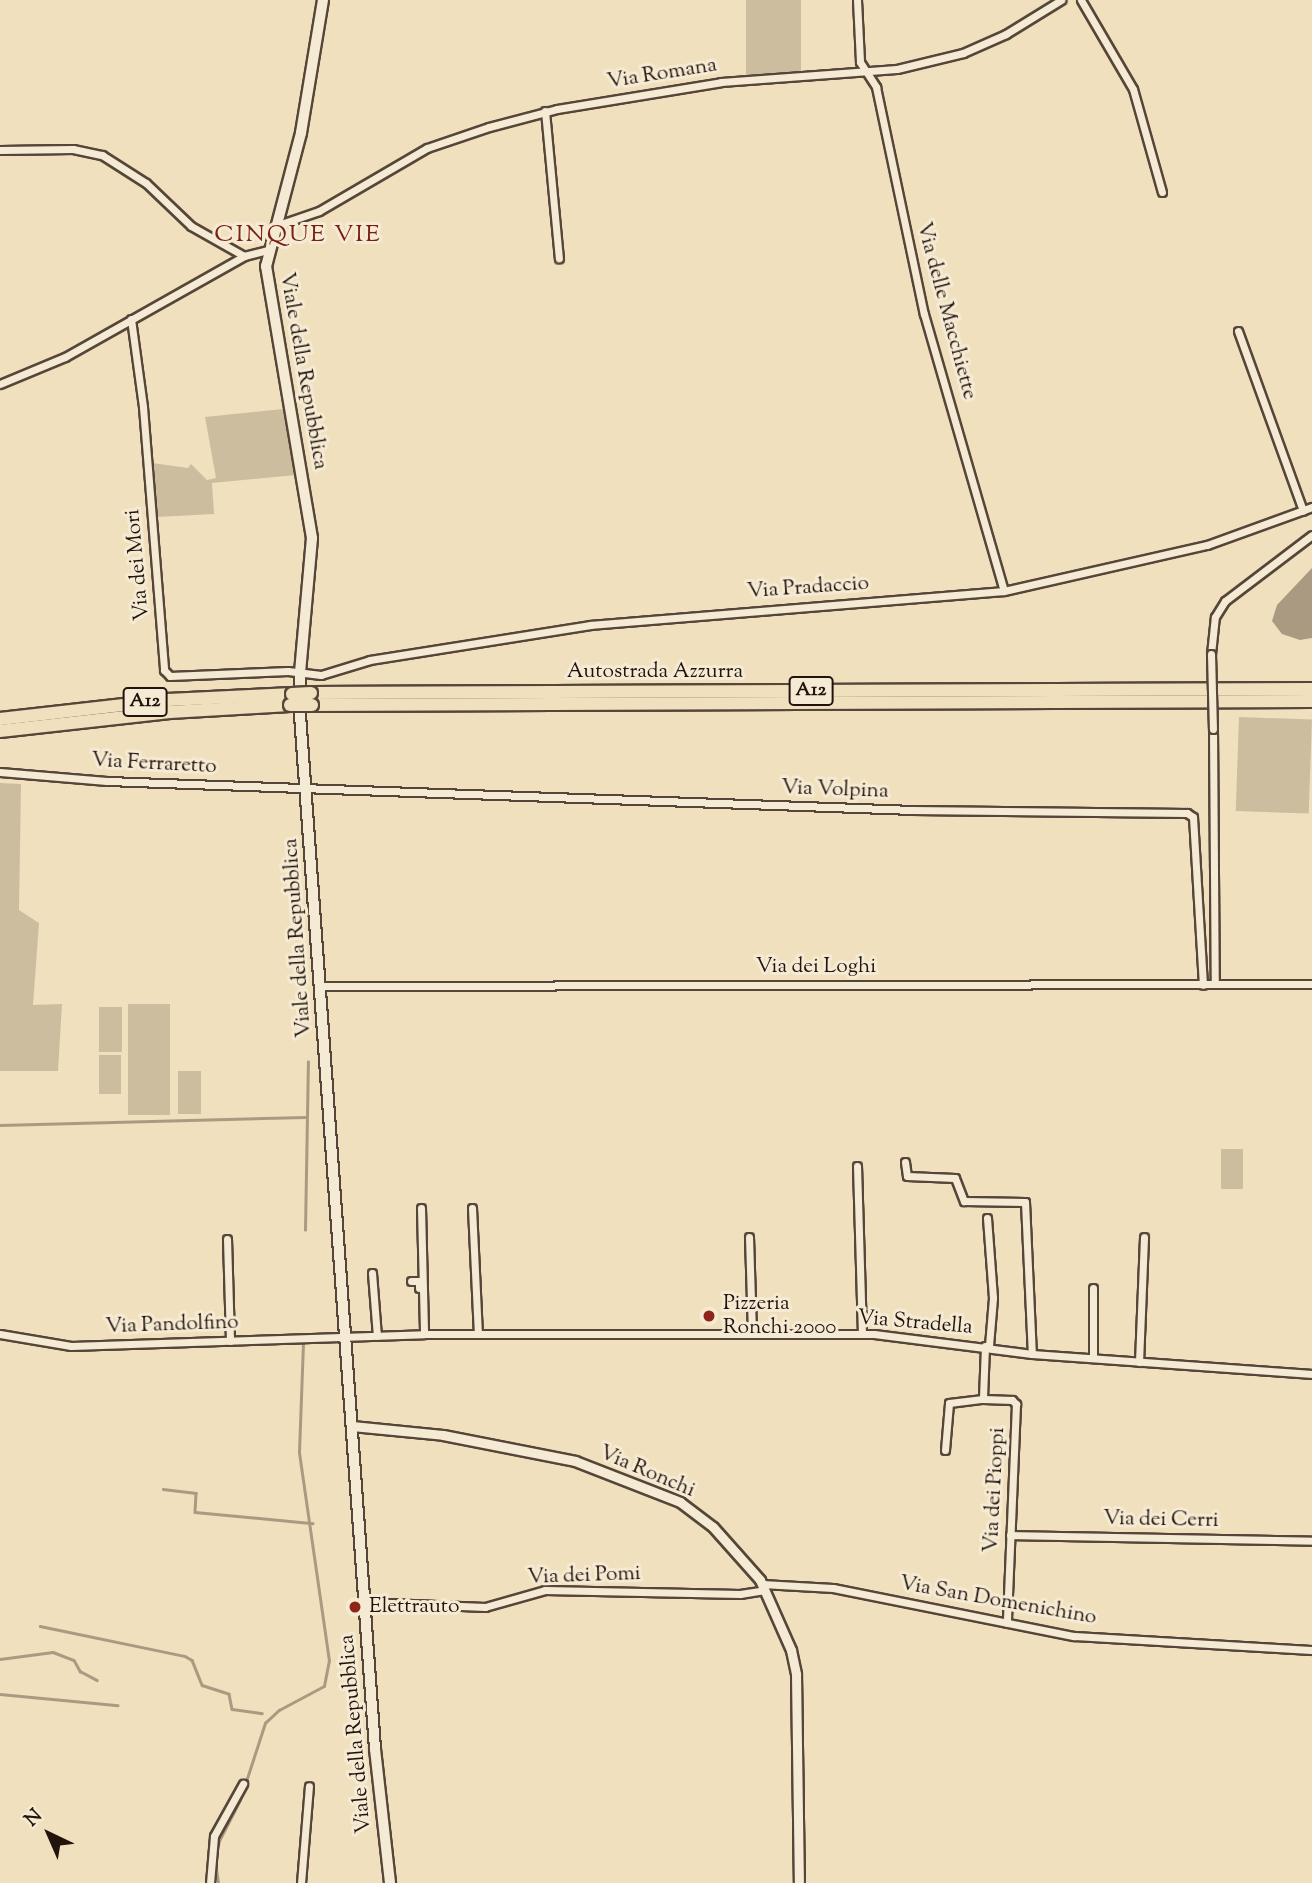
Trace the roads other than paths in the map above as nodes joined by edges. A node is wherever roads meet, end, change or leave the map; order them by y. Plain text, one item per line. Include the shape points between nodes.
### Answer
1 (323, 0) edge
2 (857, 0) edge
3 (1061, 0) edge
4 (1081, 0) edge
5 (866, 74) junction
6 (545, 111) junction
7 (0, 150) edge
8 (1162, 192) dead end
9 (278, 225) junction
10 (268, 250) junction
11 (244, 256) junction
12 (559, 258) dead end
13 (131, 318) junction
14 (1238, 331) dead end
15 (0, 384) edge
16 (1312, 507) edge
17 (1303, 511) junction
18 (1312, 535) edge
19 (1004, 591) junction
20 (300, 673) junction
21 (1312, 688) edge
22 (291, 699) junction
23 (312, 699) junction
24 (1312, 701) edge
25 (0, 719) edge
26 (0, 731) edge
27 (0, 772) edge
28 (306, 789) junction
29 (1215, 984) junction
30 (1312, 984) edge
31 (1203, 985) junction
32 (321, 986) junction
33 (905, 1162) dead end
34 (858, 1166) dead end
35 (421, 1208) dead end
36 (471, 1208) dead end
37 (987, 1218) dead end
38 (749, 1237) dead end
39 (1144, 1237) dead end
40 (228, 1239) dead end
41 (372, 1273) dead end
42 (411, 1282) dead end
43 (1093, 1288) dead end
44 (0, 1334) edge
45 (422, 1334) junction
46 (478, 1334) junction
47 (752, 1334) junction
48 (862, 1334) junction
49 (345, 1336) junction
50 (377, 1336) junction
51 (230, 1341) junction
52 (987, 1346) junction
53 (1032, 1354) junction
54 (1093, 1357) junction
55 (1139, 1362) junction
56 (1312, 1374) edge
57 (984, 1399) junction
58 (352, 1426) junction
59 (945, 1450) dead end
60 (1010, 1535) junction
61 (1312, 1541) edge
62 (764, 1587) junction
63 (365, 1602) junction
64 (1007, 1623) junction
65 (1312, 1650) edge
66 (243, 1784) dead end
67 (309, 1786) dead end
68 (210, 1883) edge
69 (301, 1883) edge
70 (390, 1883) edge
71 (799, 1883) edge

1 - 9 main road, Viale della Repubblica via 301,134
2 - 5 street, Via delle Macchiette via 856,39
3 - 5 street, Via Romana via 1015,29 963,53
4 - 8 street via 1133,89
5 - 6 street, Via Romana via 732,81
5 - 19 street, Via delle Macchiette via 876,87 924,314
6 - 9 street, Via Romana via 427,148 319,211
6 - 12 street
7 - 11 street via 73,149 102,155 146,183 191,226
9 - 10 main road, Viale della Repubblica
10 - 11 street
10 - 20 main road, Viale della Repubblica via 267,285 312,538
11 - 13 street
13 - 15 street via 65,357
13 - 20 street, Via dei Mori via 143,407 164,670 170,676
14 - 17 street
16 - 17 street, Via Pradaccio
17 - 19 street, Via Pradaccio via 1207,545
18 - 29 street, bridge via 1225,601 1215,617 1211,654
19 - 20 street, Via Pradaccio via 590,625 370,660 320,675
20 - 28 main road, Viale della Repubblica
21 - 23 highway, Autostrada Azzurra / A12
22 - 23 highway, Autostrada Azzurra / A12, bridge
22 - 25 highway, Autostrada Azzurra / A12 via 169,700
22 - 26 highway, Autostrada Azzurra / A12
23 - 24 highway, Autostrada Azzurra / A12
27 - 28 street, Via Ferraretto
28 - 31 street, Via Volpina via 912,810 1187,813 1193,817
28 - 32 main road, Viale della Repubblica
29 - 30 street, Via dei Loghi
29 - 31 street, Via dei Loghi
31 - 32 street, Via dei Loghi
32 - 49 main road, Viale della Repubblica
33 - 53 street via 907,1177 955,1178 964,1202 1025,1202
34 - 48 street
35 - 45 street
36 - 46 street
37 - 52 street, Via dei Pioppi via 993,1298
38 - 47 street
39 - 55 street
40 - 51 street
41 - 50 street
42 - 45 street via 419,1281
43 - 54 street
44 - 51 street, Via Pandolfino via 71,1346
45 - 46 street, Via Stradella
45 - 50 street, Via Stradella
46 - 47 street, Via Stradella
47 - 48 street, Via Stradella
48 - 52 street, Via Stradella
49 - 50 street, Via Stradella
49 - 51 street, Via Pandolfino
49 - 58 main road, Viale della Repubblica
52 - 53 street, Via Stradella
52 - 57 street, Via dei Pioppi
53 - 54 street, Via Stradella
54 - 55 street, Via Stradella
55 - 56 street, Via Stradella
57 - 59 street via 949,1403
57 - 60 street, Via dei Pioppi via 1016,1404
58 - 62 street, Via Ronchi via 530,1451 613,1474 697,1513 745,1560
58 - 63 main road, Viale della Repubblica
60 - 61 street, Via dei Cerri
60 - 64 street, Via dei Pioppi
62 - 63 street, Via dei Pomi via 740,1594 545,1590 485,1607
62 - 64 street, Via San Domenichino via 833,1588
62 - 71 street, Via Ronchi via 791,1650 796,1674
63 - 70 main road, Viale della Repubblica
64 - 65 street, Via San Domenichino via 1084,1636
66 - 68 street via 214,1836
67 - 69 street

